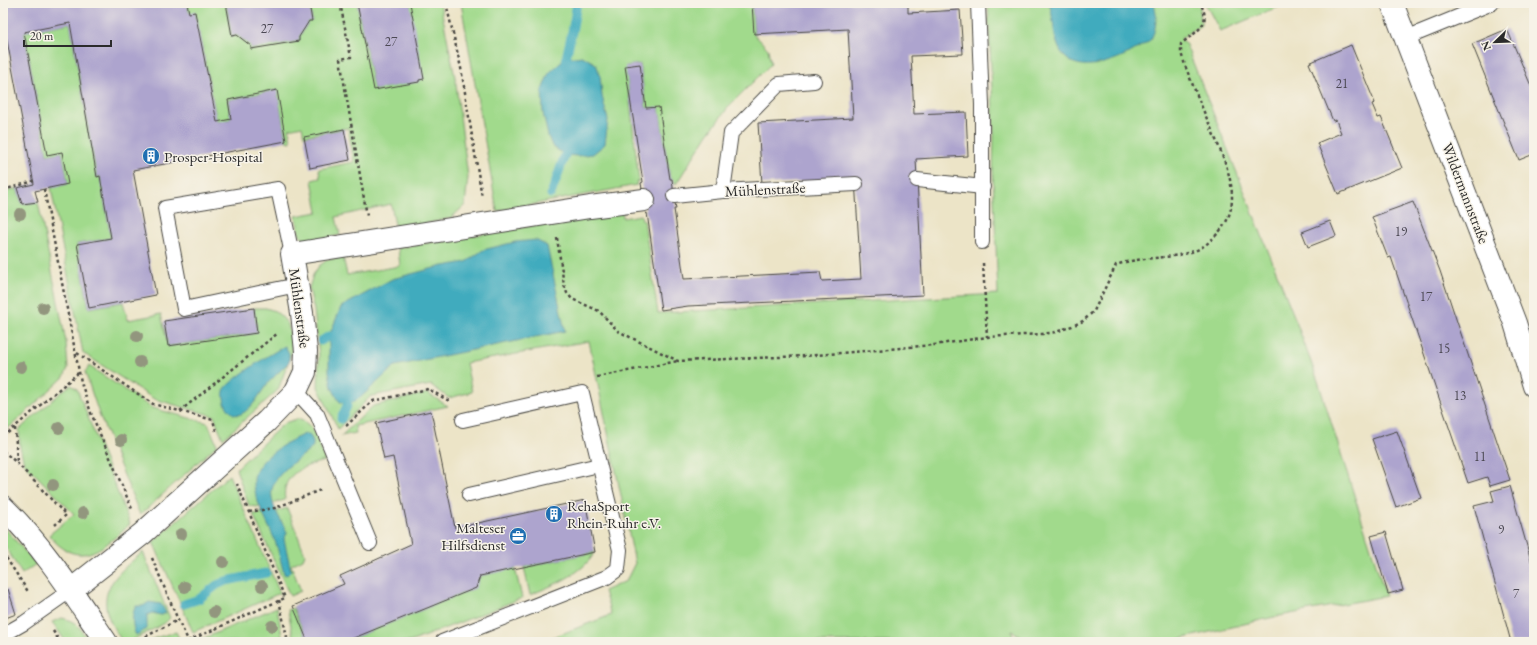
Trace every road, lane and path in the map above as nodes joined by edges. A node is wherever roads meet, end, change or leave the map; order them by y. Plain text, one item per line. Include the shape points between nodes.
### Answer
1 (340, 3) edge
2 (446, 3) edge
3 (978, 3) edge
4 (1200, 3) edge
5 (1392, 3) edge
6 (1492, 3) edge
7 (1406, 38) junction
8 (814, 81) dead end
9 (917, 180) dead end
10 (34, 181) dead end
11 (856, 184) dead end
12 (983, 188) junction
13 (44, 189) dead end
14 (3, 190) edge
15 (724, 191) junction
16 (674, 196) dead end
17 (644, 200) dead end
18 (553, 214) junction
19 (487, 224) junction
20 (372, 242) junction
21 (982, 242) joint
22 (292, 254) junction
23 (297, 285) junction
24 (302, 313) junction
25 (986, 337) junction
26 (678, 360) junction
27 (78, 372) junction
28 (1534, 386) edge
29 (296, 391) junction
30 (582, 394) junction
31 (457, 401) dead end
32 (179, 411) dead end
33 (463, 420) dead end
34 (15, 427) junction
35 (3, 437) edge
36 (329, 443) junction
37 (3, 451) edge
38 (17, 463) junction
39 (599, 465) junction
40 (344, 480) junction
41 (469, 495) dead end
42 (3, 507) edge
43 (249, 512) dead end
44 (53, 527) dead end
45 (142, 534) junction
46 (370, 543) dead end
47 (9, 563) dead end
48 (3, 564) edge
49 (71, 590) junction
50 (285, 598) dead end
51 (279, 600) junction
52 (178, 620) junction
53 (8, 637) edge
54 (106, 642) edge
55 (135, 642) edge
56 (189, 642) edge
57 (288, 642) edge
58 (442, 642) edge

1 - 20 path via 351,57 340,59
2 - 19 path via 461,68
3 - 12 lane
4 - 25 path via 1205,17 1203,26 1181,44 1181,53 1232,186 1231,208 1227,222 1207,244 1195,251 1128,260 1116,265 1094,311 1072,326 1042,334
5 - 7 street, Wildermannstraße
6 - 7 lane
7 - 28 street, Wildermannstraße via 1515,322
8 - 15 lane via 779,84 731,133
9 - 12 lane
10 - 14 path
11 - 15 lane, Mühlenstraße
12 - 21 lane
13 - 27 path
15 - 16 lane, Mühlenstraße
17 - 18 street, Mühlenstraße
18 - 19 street, Mühlenstraße
18 - 26 path via 564,286 572,299 599,311 618,330
19 - 20 street, Mühlenstraße
20 - 22 street, Mühlenstraße
21 - 25 path
22 - 23 street, Mühlenstraße
22 - 23 lane via 278,189 165,208 184,309
23 - 24 street, Mühlenstraße
24 - 29 street, Mühlenstraße via 306,351 305,372
24 - 32 path
25 - 26 path via 934,345 806,356
26 - 30 path via 596,377
27 - 34 path
27 - 45 path via 91,413
29 - 36 lane via 317,414
29 - 45 street, Mühlenstraße via 267,421
30 - 33 lane
30 - 39 lane
31 - 36 path via 450,402 428,389 373,401
34 - 35 path
34 - 38 path
36 - 40 lane
37 - 38 path
38 - 44 path via 66,515
39 - 41 lane
39 - 58 lane via 620,550 618,569 607,577
40 - 43 path via 282,505
40 - 46 lane
42 - 49 street via 47,556
45 - 49 street, Mühlenstraße
45 - 52 path
47 - 48 path
49 - 53 lane
49 - 54 street
50 - 51 path
51 - 56 path
51 - 57 path
52 - 55 path
52 - 56 path

